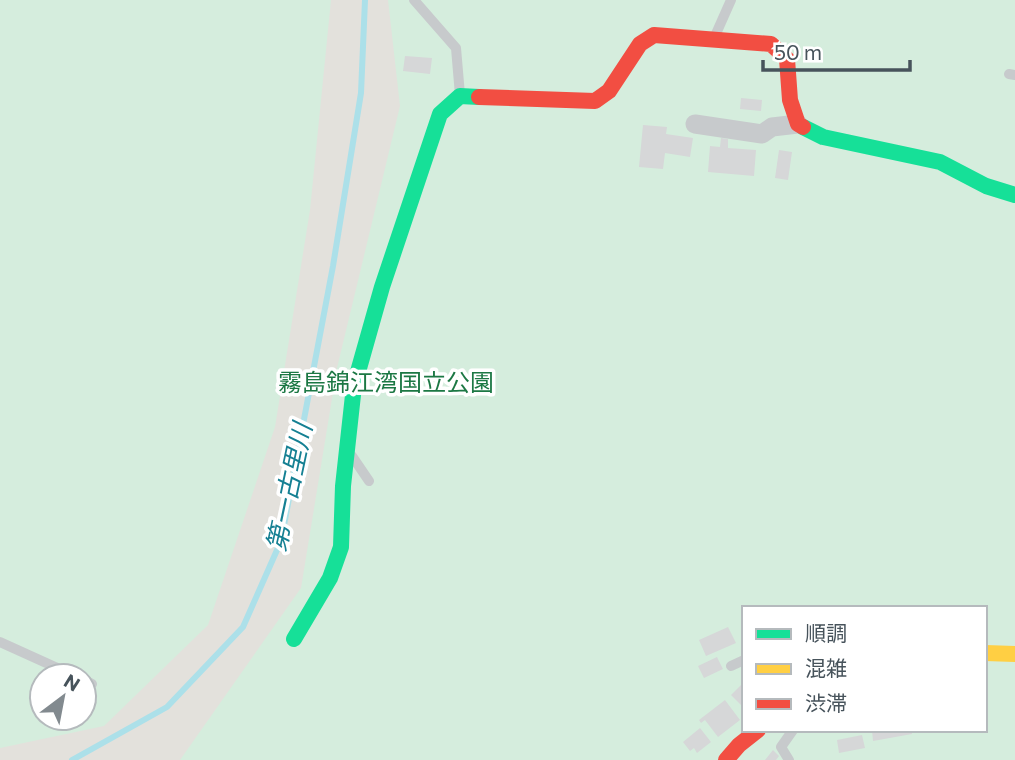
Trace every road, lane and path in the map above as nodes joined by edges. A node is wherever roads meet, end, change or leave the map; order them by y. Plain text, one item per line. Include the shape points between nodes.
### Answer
1 (414, 0) edge
2 (731, 0) edge
3 (714, 40) junction
4 (460, 96) junction
5 (695, 124) dead end
6 (799, 124) junction
7 (1015, 195) edge
8 (347, 449) junction
9 (369, 481) dead end
10 (294, 639) dead end
11 (0, 642) edge
12 (987, 653) edge
13 (1013, 653) edge
14 (742, 661) edge
15 (44, 662) edge
16 (731, 666) dead end
17 (755, 732) edge
18 (792, 732) edge
19 (726, 760) edge
20 (789, 760) edge

1 - 4 lane via 456,48
2 - 3 lane
3 - 4 street via 654,35 640,44 609,91 595,101
3 - 6 street via 771,44 779,51 787,59 790,100
4 - 8 street via 440,114 382,287 354,386
5 - 6 street via 762,134 772,127
6 - 7 street via 823,137 940,162
8 - 9 lane
8 - 10 street via 341,547 330,578
11 - 15 lane
12 - 13 street
14 - 16 lane
17 - 19 street
18 - 20 lane via 781,747

